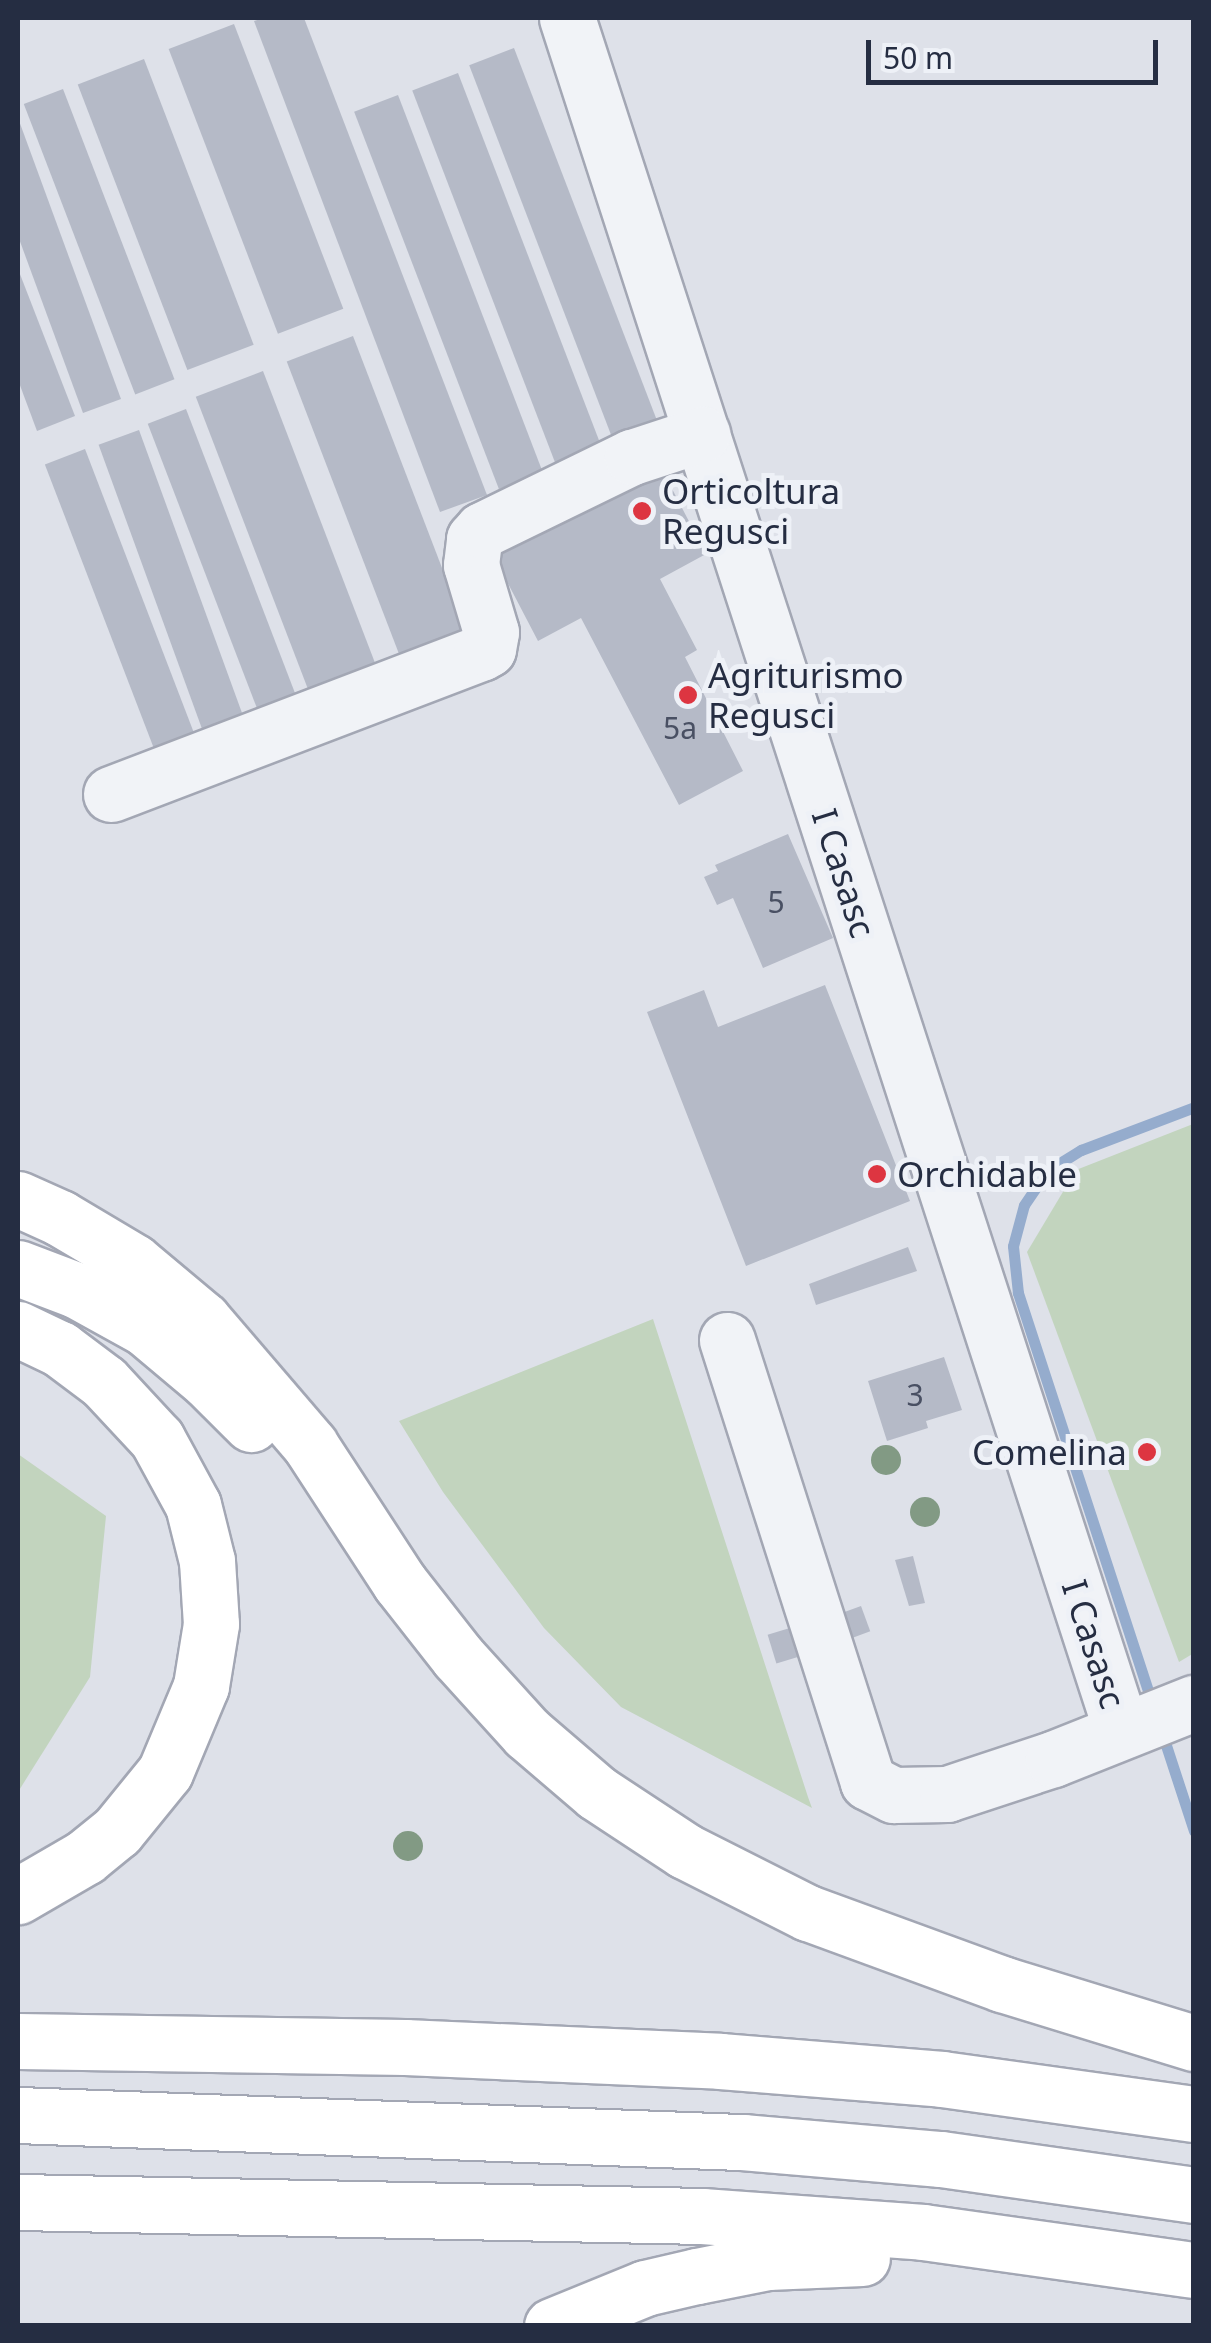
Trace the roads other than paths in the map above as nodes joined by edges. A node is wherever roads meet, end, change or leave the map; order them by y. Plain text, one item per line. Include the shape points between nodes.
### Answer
1 (567, 18) edge
2 (702, 434) junction
3 (112, 794) dead end
4 (18, 1200) edge
5 (18, 1268) edge
6 (18, 1328) edge
7 (728, 1340) dead end
8 (400, 1583) junction
9 (1157, 1716) edge
10 (18, 1896) edge
11 (18, 2041) edge
12 (1194, 2043) edge
13 (18, 2114) edge
14 (1194, 2114) edge
15 (1194, 2195) edge
16 (18, 2202) edge
17 (1100, 2255) junction
18 (1194, 2270) edge
19 (552, 2326) edge

1 - 2 street, I Casasc
2 - 3 street via 632,457 482,530 471,565 491,632 481,654
2 - 9 street, I Casasc
4 - 8 highway via 134,1262 203,1320 310,1446
5 - 8 highway via 111,1308 178,1354
6 - 10 highway via 92,1372 157,1439 193,1506 207,1562 211,1624 202,1686 166,1772 117,1831
7 - 9 street, I Casasc via 862,1772 879,1790 923,1797 960,1790
8 - 12 highway via 527,1733 597,1793 685,1851 808,1913 1002,1984
11 - 14 highway via 720,2060 942,2079
13 - 15 highway via 742,2142 1013,2168
16 - 17 highway via 702,2216 923,2232
17 - 18 highway
17 - 19 highway via 768,2262 645,2288

